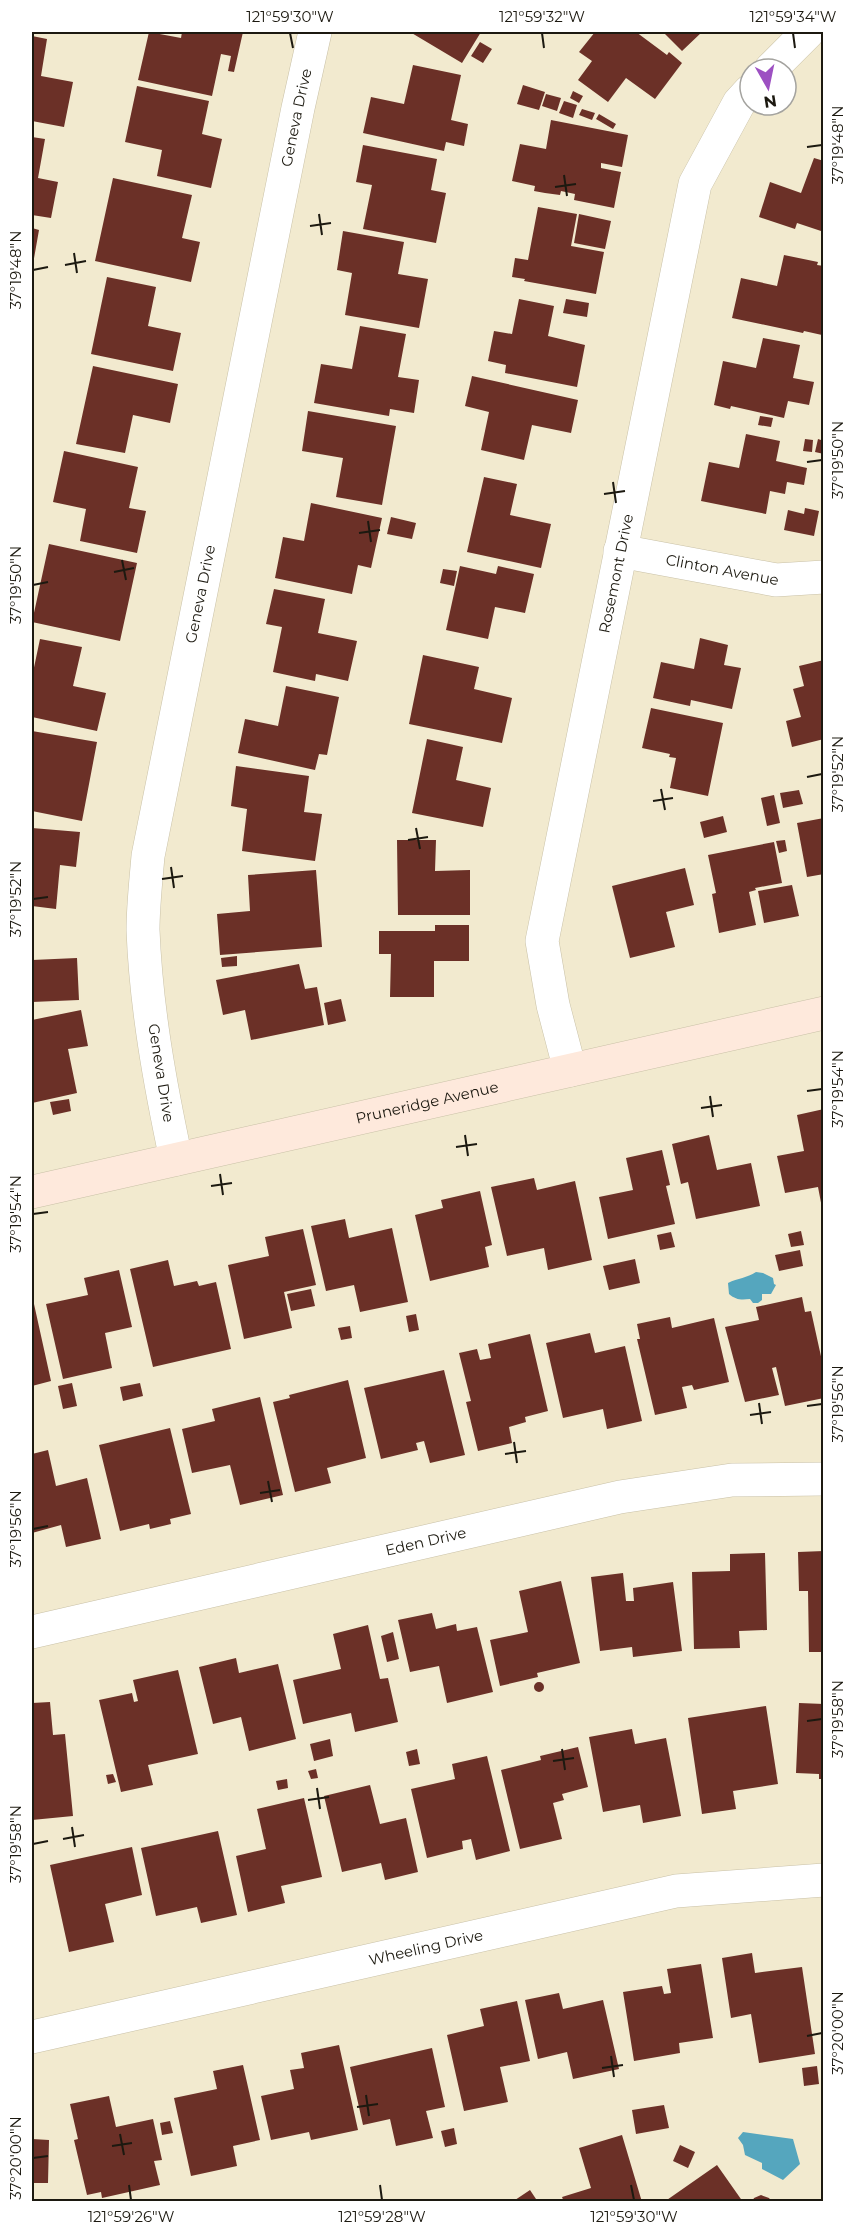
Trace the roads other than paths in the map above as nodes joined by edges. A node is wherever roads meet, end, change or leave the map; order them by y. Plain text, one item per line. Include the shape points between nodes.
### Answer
1 (315, 32) edge
2 (808, 32) edge
3 (783, 57) edge
4 (738, 104) edge
5 (620, 551) junction
6 (824, 577) edge
7 (824, 1013) edge
8 (570, 1070) junction
9 (176, 1159) junction
10 (32, 1192) edge
11 (824, 1479) edge
12 (32, 1632) edge
13 (824, 1880) edge
14 (32, 2037) edge

1 - 9 street, Geneva Drive via 148,856 143,929 149,996 161,1089
2 - 3 street
4 - 5 street, Rosemont Drive via 695,184
5 - 6 street, Clinton Avenue via 776,580
5 - 8 street, Rosemont Drive via 542,941
7 - 8 main road, Pruneridge Avenue
8 - 9 main road, Pruneridge Avenue
9 - 10 main road, Pruneridge Avenue
11 - 12 street, Eden Drive via 732,1480 620,1497
13 - 14 street, Wheeling Drive via 676,1891

